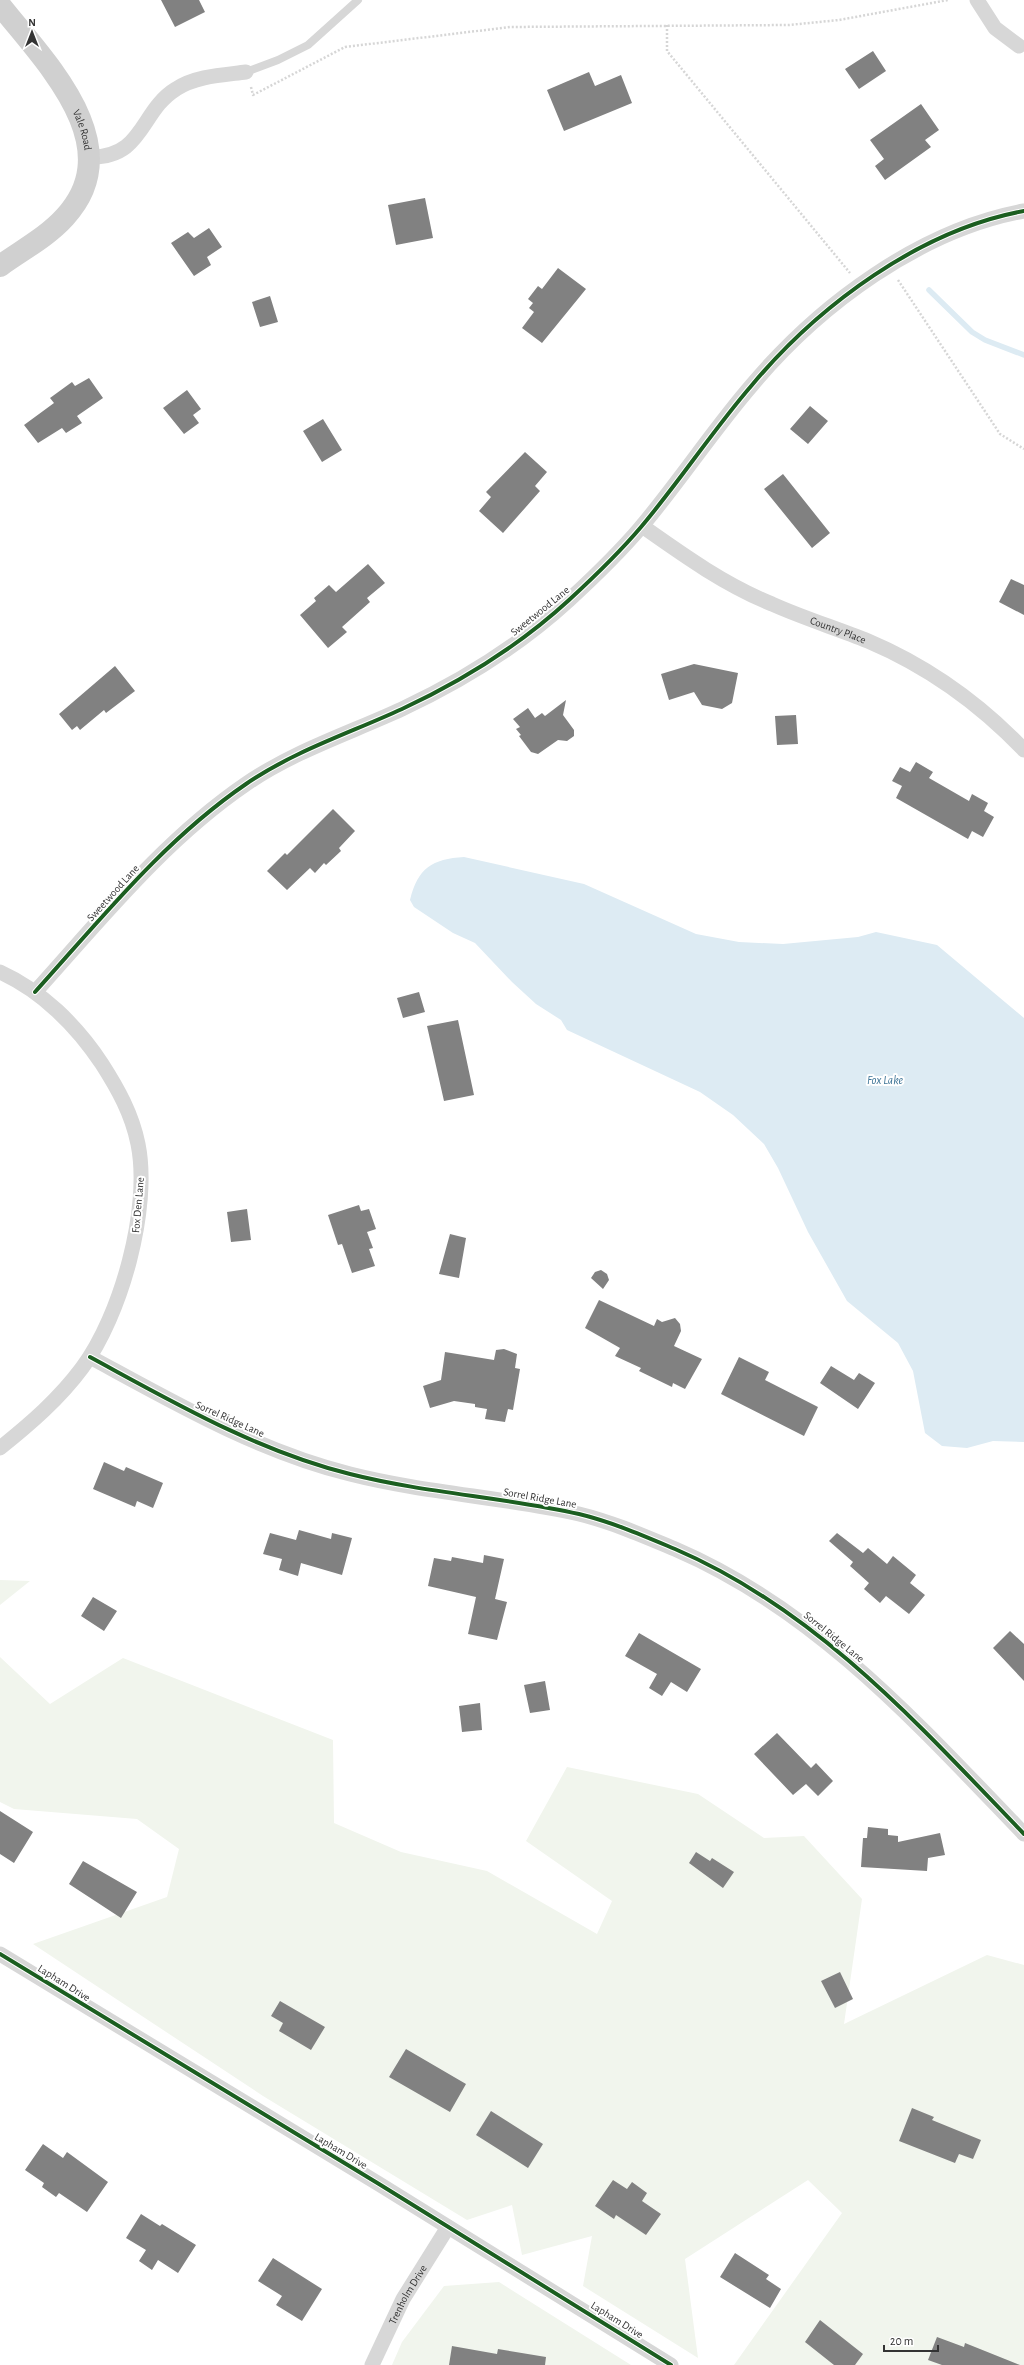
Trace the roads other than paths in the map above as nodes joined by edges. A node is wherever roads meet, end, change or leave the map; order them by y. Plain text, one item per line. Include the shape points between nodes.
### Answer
1 (358, 0) edge
2 (977, 0) edge
3 (0, 5) edge
4 (1019, 46) dead end
5 (246, 72) joint
6 (90, 157) junction
7 (1024, 211) edge
8 (0, 266) edge
9 (642, 526) junction
10 (1024, 750) edge
11 (0, 972) edge
12 (36, 992) junction
13 (90, 1357) junction
14 (0, 1448) edge
15 (1024, 1834) edge
16 (0, 1954) edge
17 (448, 2227) junction
18 (372, 2365) edge
19 (672, 2365) edge

1 - 5 lane via 308,45
2 - 4 street via 995,28
3 - 6 main road, Vale Road via 52,71 76,107 86,129
5 - 6 street via 190,82 175,89 163,100 133,141 114,155
6 - 8 main road, Vale Road via 80,196 66,216 49,232
7 - 9 street, Sweetwood Lane via 974,224 940,237 907,254 860,286 785,349 757,380
9 - 10 street, Country Place via 691,560 743,590 771,604 869,641 946,683 1002,727
9 - 12 street, Sweetwood Lane via 568,601 494,658 402,709 301,753 246,784 210,812 149,867
11 - 12 street, Fox Den Lane
12 - 13 street, Fox Den Lane via 57,1010 94,1052 129,1111 138,1144 141,1166 138,1215 132,1251 106,1328
13 - 14 street, Fox Den Lane via 60,1395
13 - 15 street, Sorrel Ridge Lane via 190,1412 251,1440 325,1468 402,1485 535,1505 582,1515 678,1550 789,1612 839,1650 923,1729
16 - 17 street, Lapham Drive
17 - 18 street, Trenholm Drive via 403,2299
17 - 19 street, Lapham Drive

